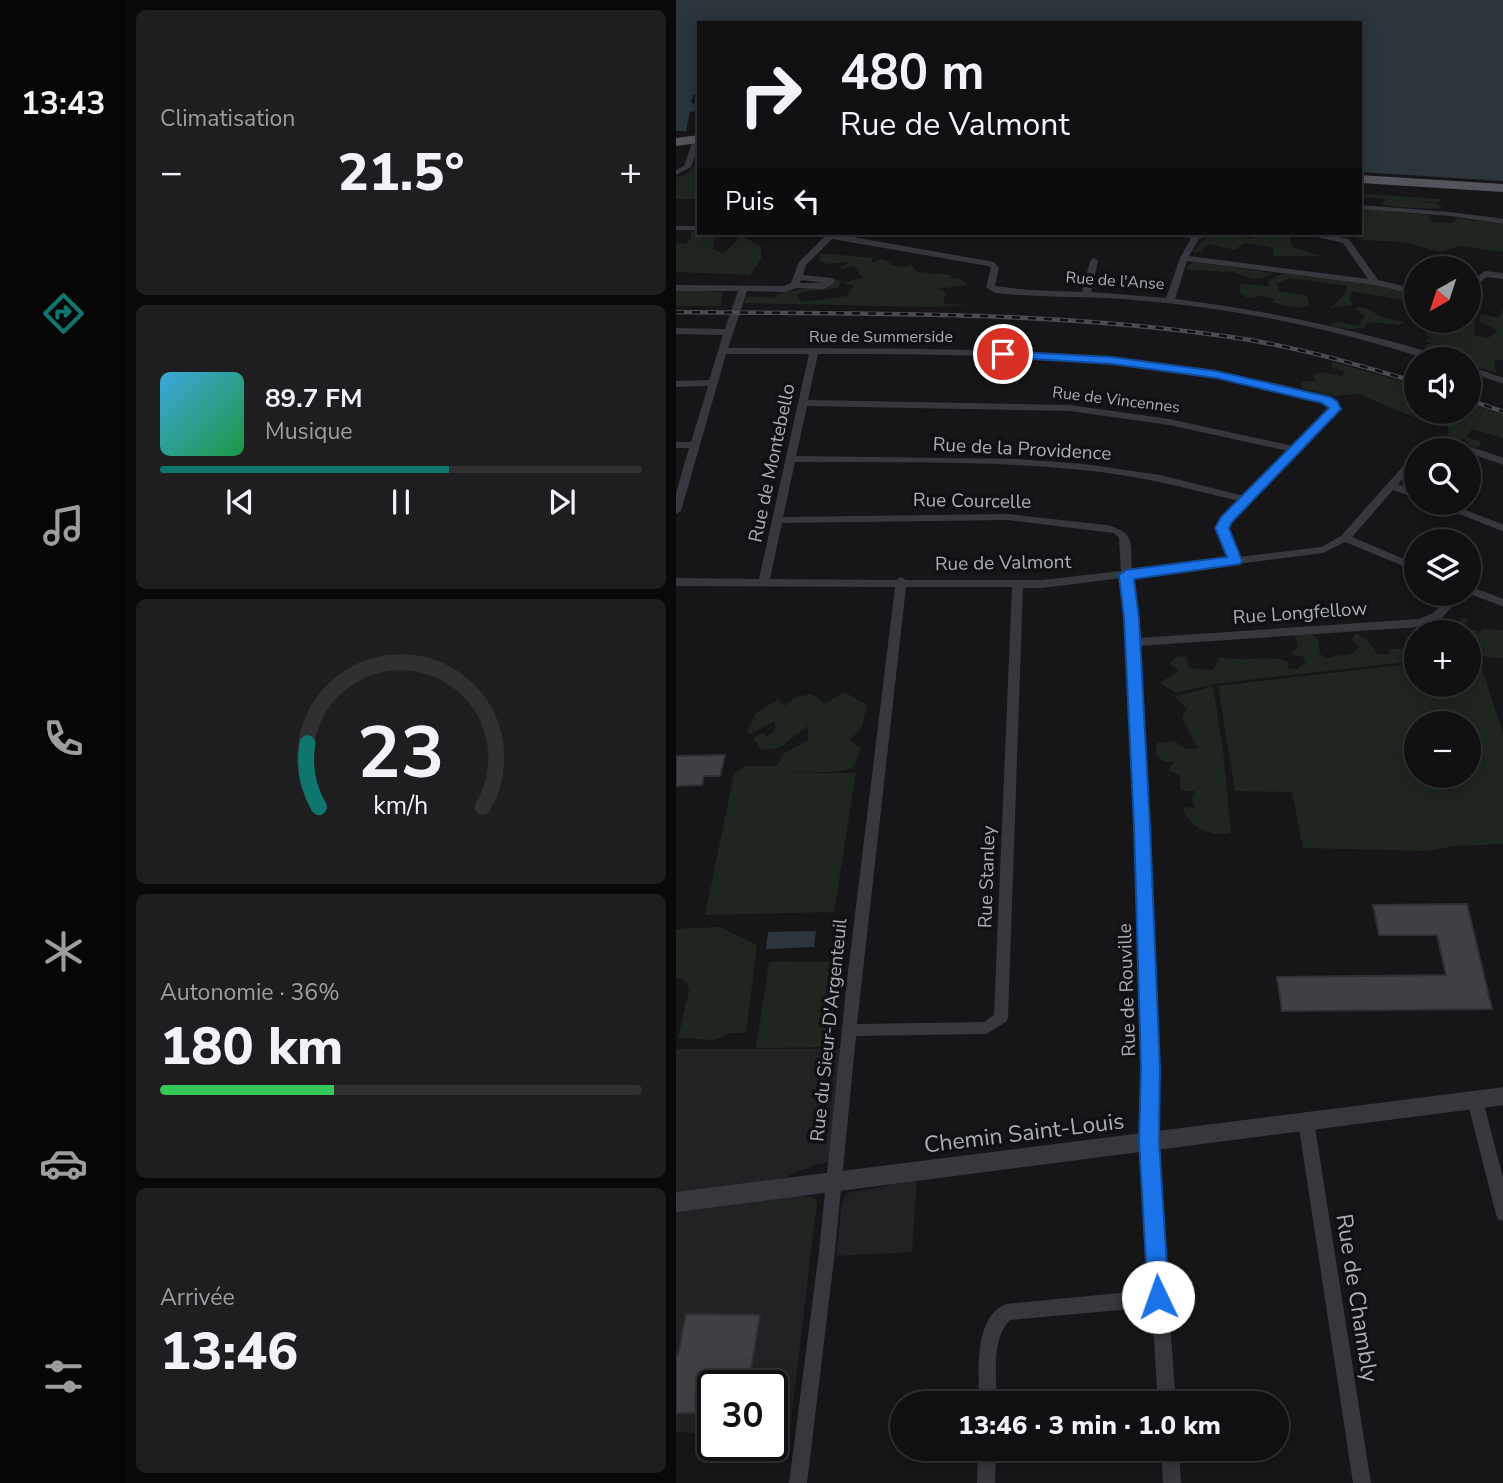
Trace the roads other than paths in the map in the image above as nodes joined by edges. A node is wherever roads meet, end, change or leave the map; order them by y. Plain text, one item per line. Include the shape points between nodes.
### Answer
1 (676, 142) edge
2 (697, 142) edge
3 (676, 147) edge
4 (676, 173) edge
5 (1362, 179) edge
6 (1362, 185) edge
7 (1504, 188) edge
8 (1504, 194) edge
9 (1362, 207) edge
10 (1504, 222) edge
11 (676, 228) edge
12 (697, 228) edge
13 (831, 235) edge
14 (837, 235) edge
15 (1186, 235) edge
16 (1202, 235) edge
17 (1315, 235) edge
18 (1196, 237) junction
19 (1184, 258) junction
20 (1094, 261) dead end
21 (1504, 276) edge
22 (1481, 277) edge
23 (1375, 282) junction
24 (676, 288) edge
25 (743, 289) junction
26 (1404, 289) edge
27 (1086, 293) junction
28 (1170, 300) junction
29 (676, 331) edge
30 (728, 331) junction
31 (1404, 350) edge
32 (723, 351) junction
33 (814, 352) junction
34 (1481, 373) edge
35 (1504, 381) edge
36 (714, 383) junction
37 (676, 384) edge
38 (804, 403) junction
39 (676, 445) edge
40 (695, 445) junction
41 (1295, 450) junction
42 (1481, 455) edge
43 (792, 459) junction
44 (1504, 463) edge
45 (1404, 471) edge
46 (1391, 485) junction
47 (1404, 490) edge
48 (1248, 500) junction
49 (676, 511) edge
50 (1470, 515) edge
51 (778, 520) junction
52 (1504, 528) edge
53 (1345, 538) junction
54 (1235, 561) junction
55 (1404, 563) edge
56 (1126, 575) junction
57 (901, 581) junction
58 (676, 582) edge
59 (764, 582) junction
60 (1018, 584) junction
61 (1481, 594) edge
62 (1504, 603) edge
63 (1448, 606) edge
64 (1132, 642) junction
65 (850, 1030) junction
66 (1504, 1096) edge
67 (1475, 1100) junction
68 (1306, 1121) junction
69 (1149, 1141) junction
70 (834, 1182) junction
71 (676, 1202) edge
72 (1504, 1214) edge
73 (1158, 1297) junction
74 (988, 1391) edge
75 (1166, 1391) edge
76 (987, 1461) edge
77 (1171, 1461) edge
78 (798, 1483) edge
79 (986, 1483) edge
80 (1172, 1483) edge
81 (1362, 1483) edge

1 - 2 main road
2 - 3 main road
2 - 4 street via 687,167
5 - 7 main road
6 - 8 main road
9 - 10 street
11 - 12 street
13 - 25 street via 785,289
14 - 27 street, Rue de l'Anse via 991,264 995,268 990,287 995,290
15 - 18 street
16 - 18 street
17 - 23 street via 1346,241
18 - 19 street
19 - 23 street
19 - 28 street
20 - 27 street
21 - 22 street
23 - 26 street
24 - 25 street
25 - 30 street
27 - 28 street, Rue de l'Anse
28 - 31 street, Rue de l'Anse via 1326,328
29 - 30 street
30 - 32 street
32 - 33 street, Rue de Summerside
32 - 36 street
33 - 38 street, Rue de Montebello
33 - 41 street, Rue de Summerside via 1112,361 1216,375 1333,404 1335,409
34 - 35 street
36 - 37 street
36 - 40 street
38 - 41 street, Rue de Vincennes via 1070,408 1169,422
38 - 43 street, Rue de Montebello
39 - 40 street
40 - 49 street
41 - 48 street, Rue de Summerside
42 - 44 street
43 - 48 street, Rue de la Providence via 1084,467 1160,478
43 - 51 street, Rue de Montebello
45 - 46 street, Rue de Valmont
46 - 47 street
46 - 53 street, Rue de Valmont
48 - 54 street, Rue de Summerside via 1222,528
50 - 52 street
51 - 56 street, Rue Courcelle via 1008,517 1106,528 1124,537
51 - 59 street, Rue de Montebello
53 - 54 street, Rue de Valmont via 1323,550
53 - 55 street
54 - 56 street, Rue de Valmont
56 - 60 street, Rue de Valmont
56 - 64 street, Rue de Rouville
57 - 59 street, Rue de Valmont
57 - 60 street, Rue de Valmont
57 - 65 street, Rue du Sieur-D'Argenteuil
58 - 59 street, Rue de Valmont
60 - 65 street, Rue Stanley via 1001,1018 986,1028
61 - 62 street
63 - 64 street, Rue Longfellow via 1433,621 1419,623
64 - 69 street, Rue de Rouville via 1145,920
65 - 70 street, Rue du Sieur-D'Argenteuil
66 - 67 street, Chemin Saint-Louis
67 - 68 street, Chemin Saint-Louis
67 - 72 street
68 - 69 street, Chemin Saint-Louis
68 - 81 street, Rue de Chambly
69 - 70 street, Chemin Saint-Louis
69 - 73 street, Rue de Rouville
70 - 71 street, Chemin Saint-Louis
70 - 78 street, Rue du Sieur-D'Argenteuil
73 - 74 street via 1006,1312 995,1320 990,1335
73 - 75 street, Rue de Rouville
76 - 79 street
77 - 80 street

